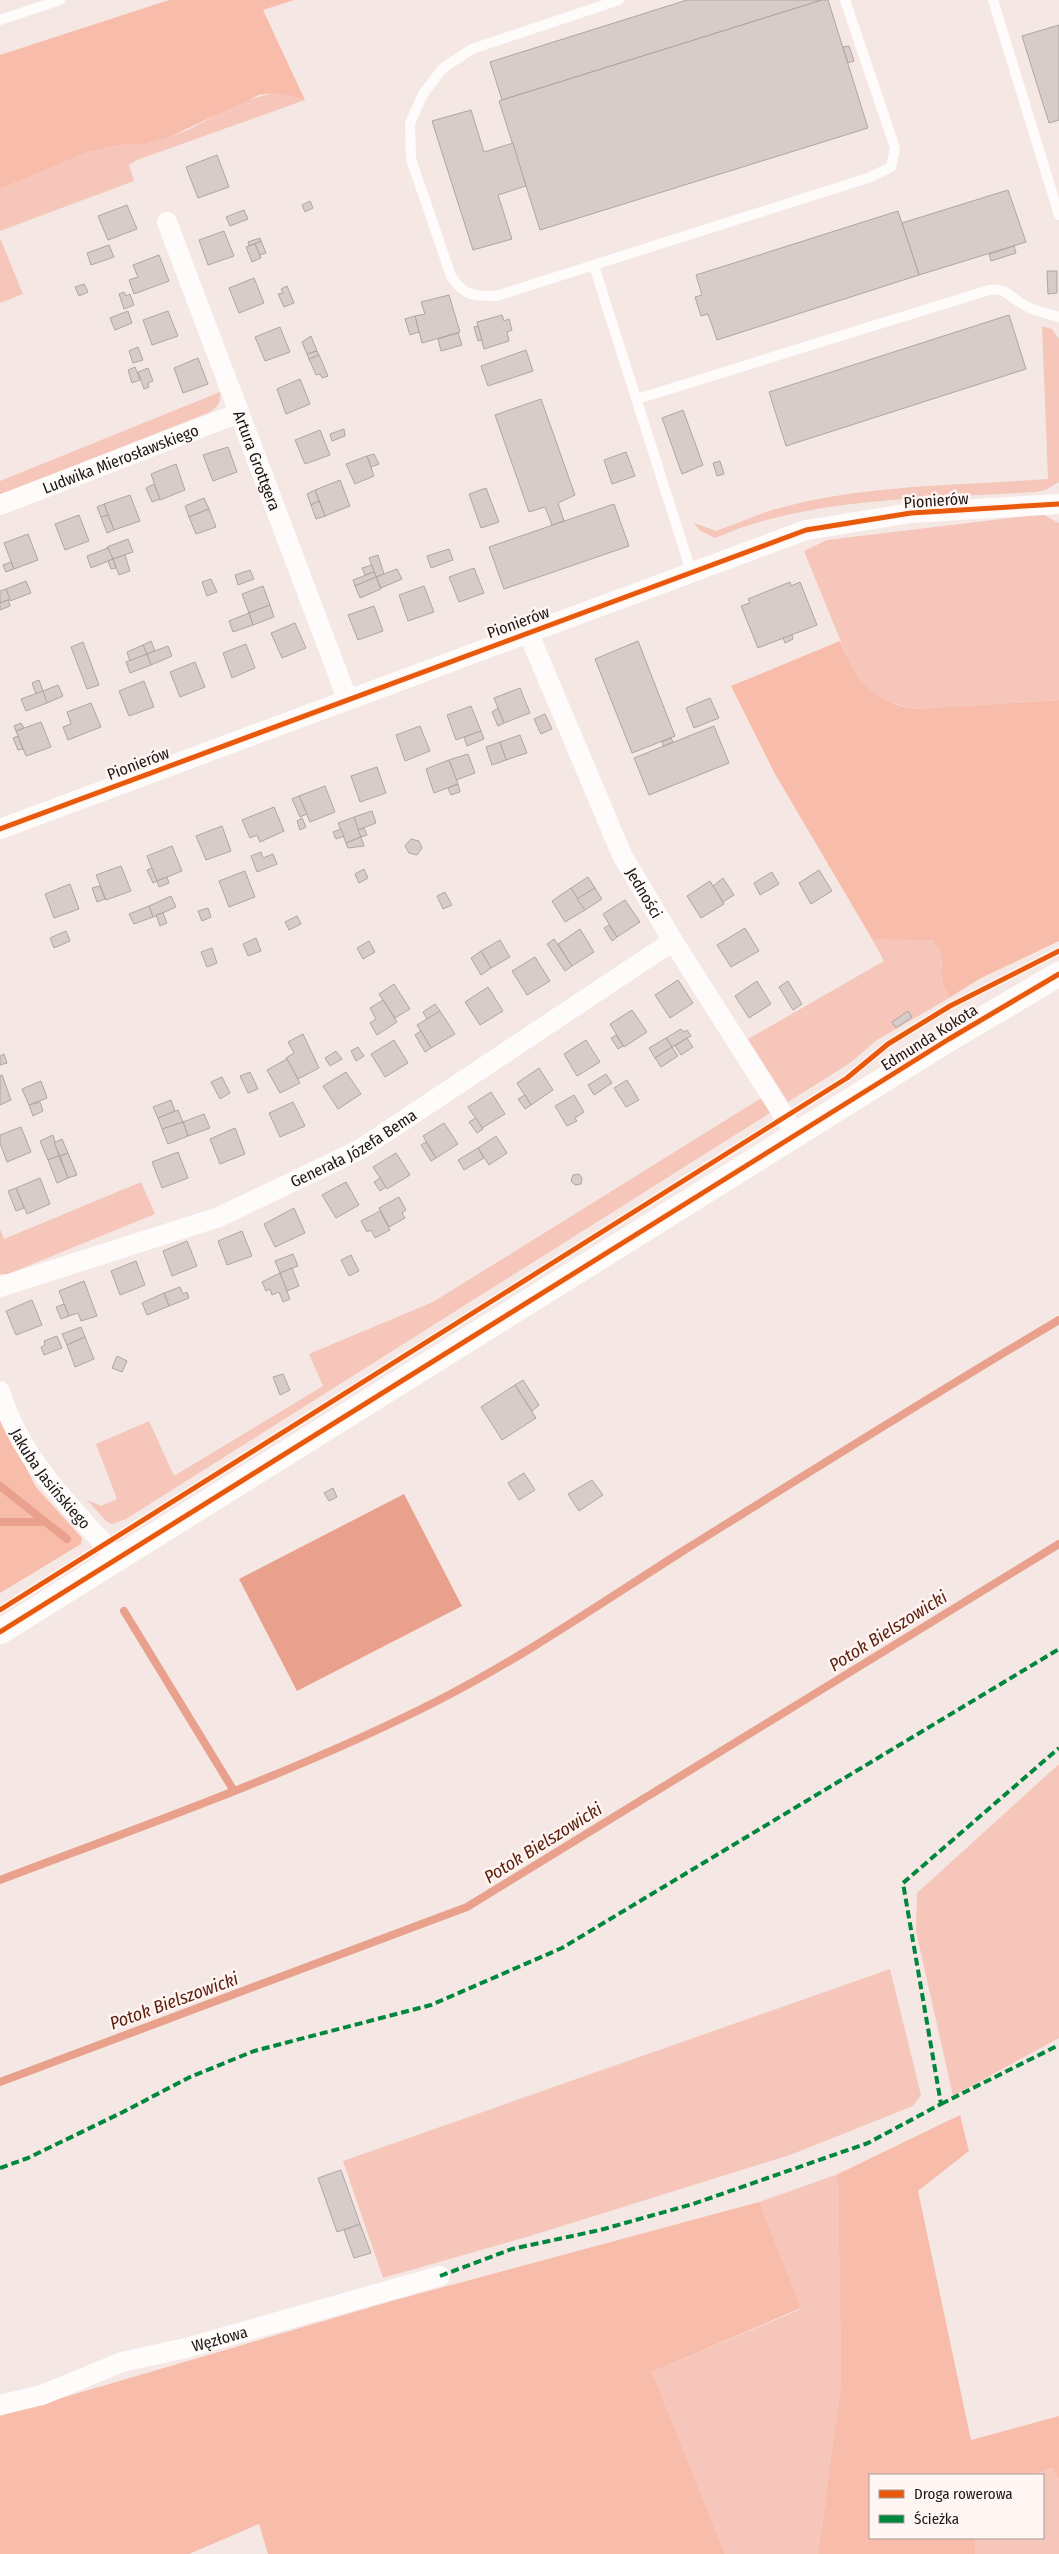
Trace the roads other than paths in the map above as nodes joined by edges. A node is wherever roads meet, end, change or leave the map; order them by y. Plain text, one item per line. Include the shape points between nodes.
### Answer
1 (60, 0) edge
2 (619, 0) edge
3 (845, 0) edge
4 (993, 0) edge
5 (0, 20) edge
6 (1059, 215) edge
7 (167, 222) dead end
8 (594, 266) junction
9 (1059, 317) edge
10 (637, 399) junction
11 (239, 413) junction
12 (1059, 504) edge
13 (0, 505) edge
14 (691, 571) junction
15 (528, 632) junction
16 (347, 698) junction
17 (0, 829) edge
18 (673, 941) junction
19 (1059, 974) edge
20 (796, 1135) junction
21 (0, 1288) edge
22 (0, 1391) edge
23 (117, 1558) junction
24 (0, 1632) edge
25 (440, 2276) dead end
26 (0, 2405) edge

1 - 5 lane
2 - 8 lane via 472,49 442,68 423,94 410,123 411,159 451,276 459,288 470,294 496,296
3 - 8 lane via 895,148 891,166 868,178
4 - 6 lane
7 - 11 street, Artura Grottgera
8 - 10 lane
9 - 10 lane via 1026,306 999,288
10 - 14 lane
11 - 13 street, Ludwika Mierosławskiego
11 - 16 street, Artura Grottgera
12 - 14 street, Pionierów via 911,513 848,522 806,530
14 - 15 street, Pionierów
15 - 16 street, Pionierów
15 - 18 street, Jedności via 622,856
16 - 17 street, Pionierów
18 - 20 street, Jedności
18 - 21 street, Generała Józefa Bema via 359,1150 219,1216
19 - 20 street, Edmunda Kokota via 1005,1004
20 - 23 street, Edmunda Kokota
22 - 23 street, Jakuba Jasińskiego via 4,1405 39,1471
23 - 24 street, Edmunda Kokota
25 - 26 street, Węzłowa via 186,2348 122,2362 42,2395

